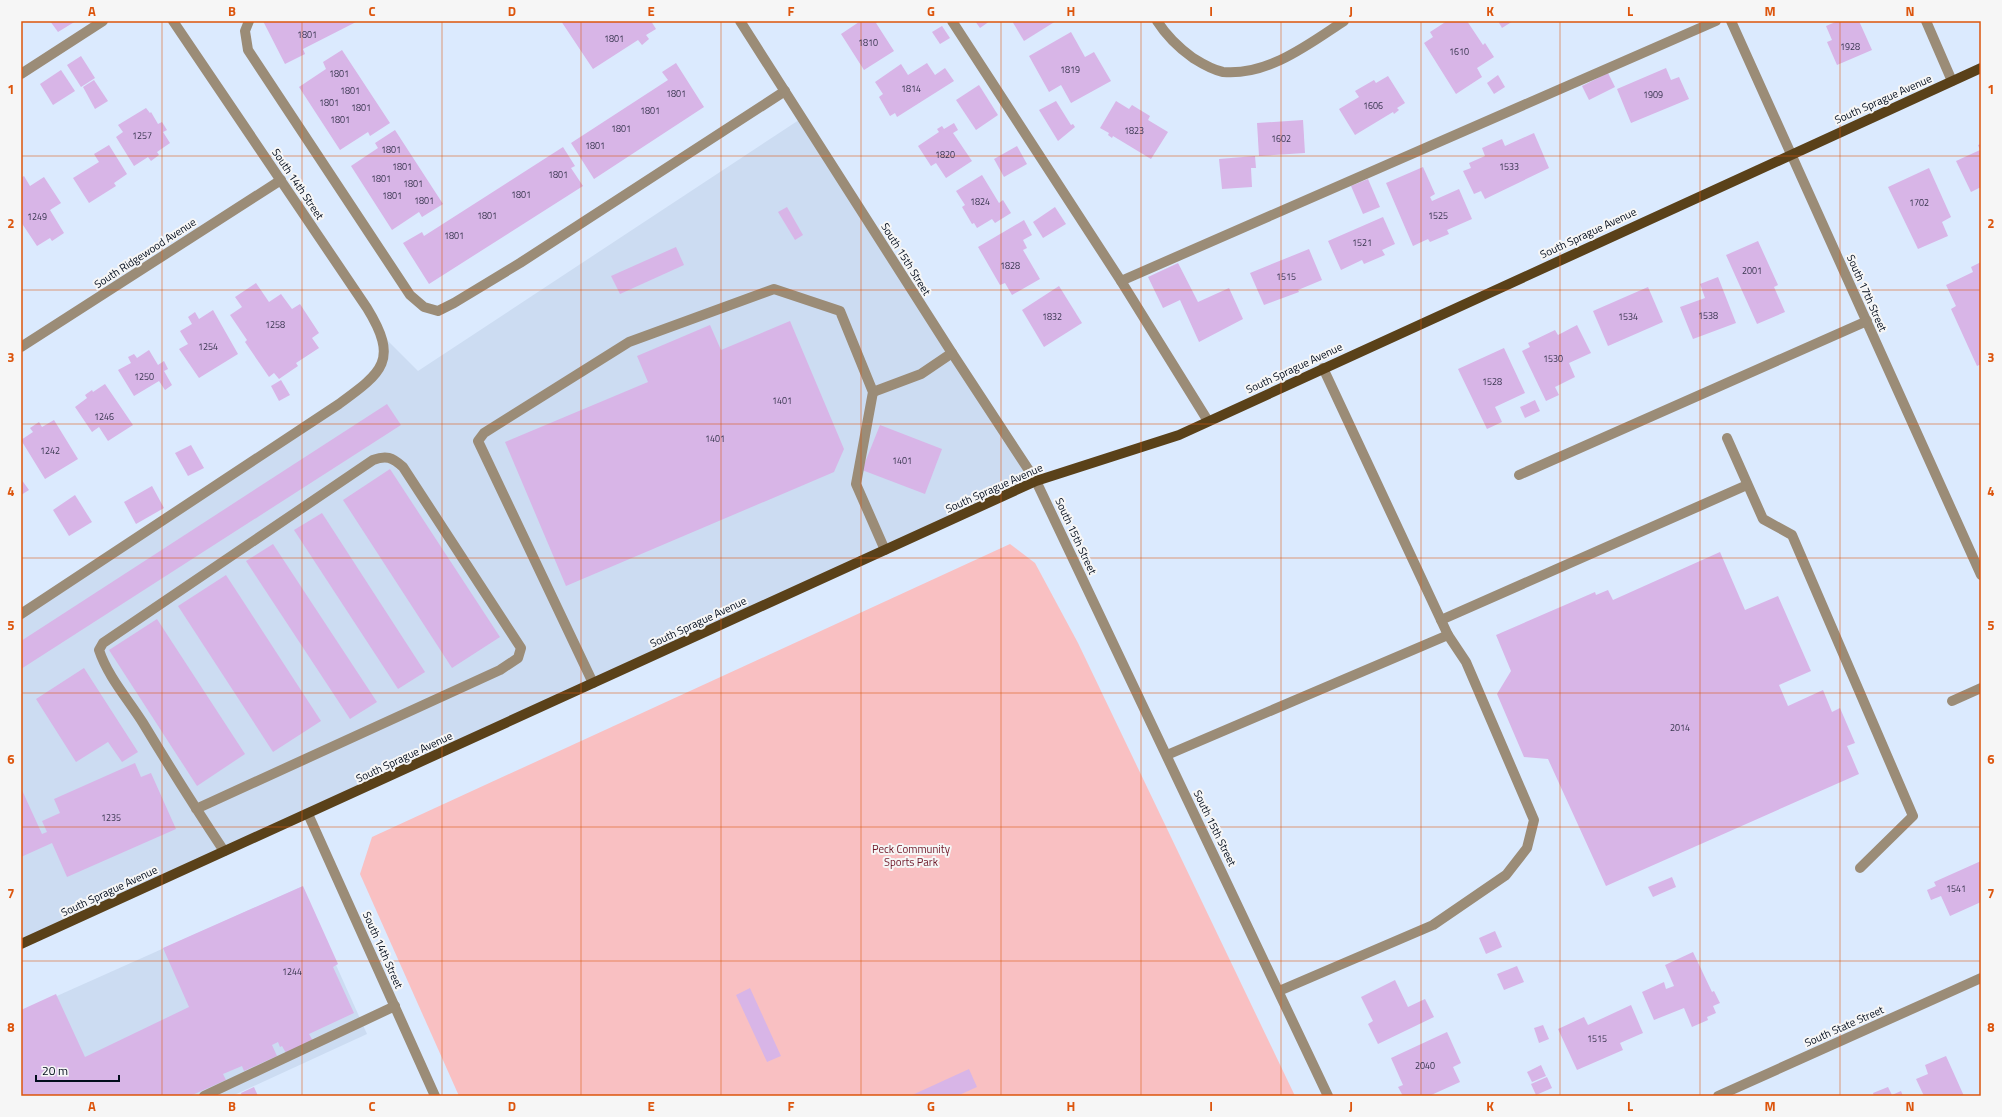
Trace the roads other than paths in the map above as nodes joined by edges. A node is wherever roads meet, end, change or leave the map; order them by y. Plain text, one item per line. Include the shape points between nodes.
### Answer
1 (103, 21) edge
2 (173, 21) edge
3 (249, 21) edge
4 (740, 21) edge
5 (952, 21) edge
6 (1157, 21) edge
7 (1344, 21) edge
8 (1716, 21) edge
9 (1731, 21) edge
10 (1926, 21) edge
11 (1981, 68) edge
12 (21, 74) edge
13 (1952, 81) junction
14 (785, 91) junction
15 (1792, 153) junction
16 (281, 180) junction
17 (1121, 281) junction
18 (1867, 321) junction
19 (21, 347) edge
20 (952, 353) junction
21 (1323, 368) junction
22 (873, 392) junction
23 (1208, 422) junction
24 (1727, 438) dead end
25 (1519, 475) dead end
26 (1036, 481) junction
27 (1748, 485) junction
28 (885, 550) junction
29 (1981, 575) edge
30 (21, 614) edge
31 (1441, 620) junction
32 (1448, 635) junction
33 (593, 683) junction
34 (1981, 688) edge
35 (1952, 701) dead end
36 (1167, 755) junction
37 (196, 809) junction
38 (308, 814) junction
39 (224, 852) junction
40 (1860, 868) dead end
41 (21, 944) edge
42 (1981, 978) edge
43 (1280, 991) junction
44 (395, 1006) junction
45 (204, 1096) edge
46 (435, 1096) edge
47 (1328, 1096) edge
48 (1718, 1096) edge

1 - 12 street
2 - 16 street, South 14th Street
3 - 14 street via 245,31 248,50 410,295 424,307 438,311 520,262
4 - 14 street, South 15th Street
5 - 17 street
6 - 7 street via 1185,53 1222,72 1241,72 1279,61
8 - 17 street
9 - 15 street, South 17th Street
10 - 13 street
11 - 13 main road, South Sprague Avenue
13 - 15 main road, South Sprague Avenue
14 - 20 street, South 15th Street
15 - 18 street, South 17th Street
15 - 21 main road, South Sprague Avenue
16 - 19 street, South Ridgewood Avenue
16 - 30 street, South 14th Street via 375,321 385,347 381,366 361,388 339,404
17 - 23 street
18 - 25 street
18 - 29 street, South 17th Street
20 - 22 street via 921,374
20 - 26 street, South 15th Street
21 - 23 main road, South Sprague Avenue
21 - 31 street via 1419,568
22 - 28 street via 856,484
22 - 33 street via 840,311 774,289 629,342 484,433 478,441
23 - 26 main road, South Sprague Avenue via 1179,435
24 - 27 street
26 - 28 main road, South Sprague Avenue
26 - 36 street, South 15th Street
27 - 31 street
27 - 40 street via 1763,519 1792,535 1913,816
28 - 33 main road, South Sprague Avenue
31 - 32 street
32 - 36 street
32 - 43 street via 1466,662 1534,820 1527,848 1506,875 1433,925
33 - 38 main road, South Sprague Avenue
34 - 35 street
36 - 43 street, South 15th Street
37 - 37 street via 103,663 99,650 103,643 373,460 384,456 394,459 403,467 521,648 518,658 500,670
37 - 39 street
38 - 39 main road, South Sprague Avenue
38 - 44 street, South 14th Street
39 - 41 main road, South Sprague Avenue
42 - 48 street, South State Street
43 - 47 street, South 15th Street
44 - 45 street
44 - 46 street, South 14th Street

